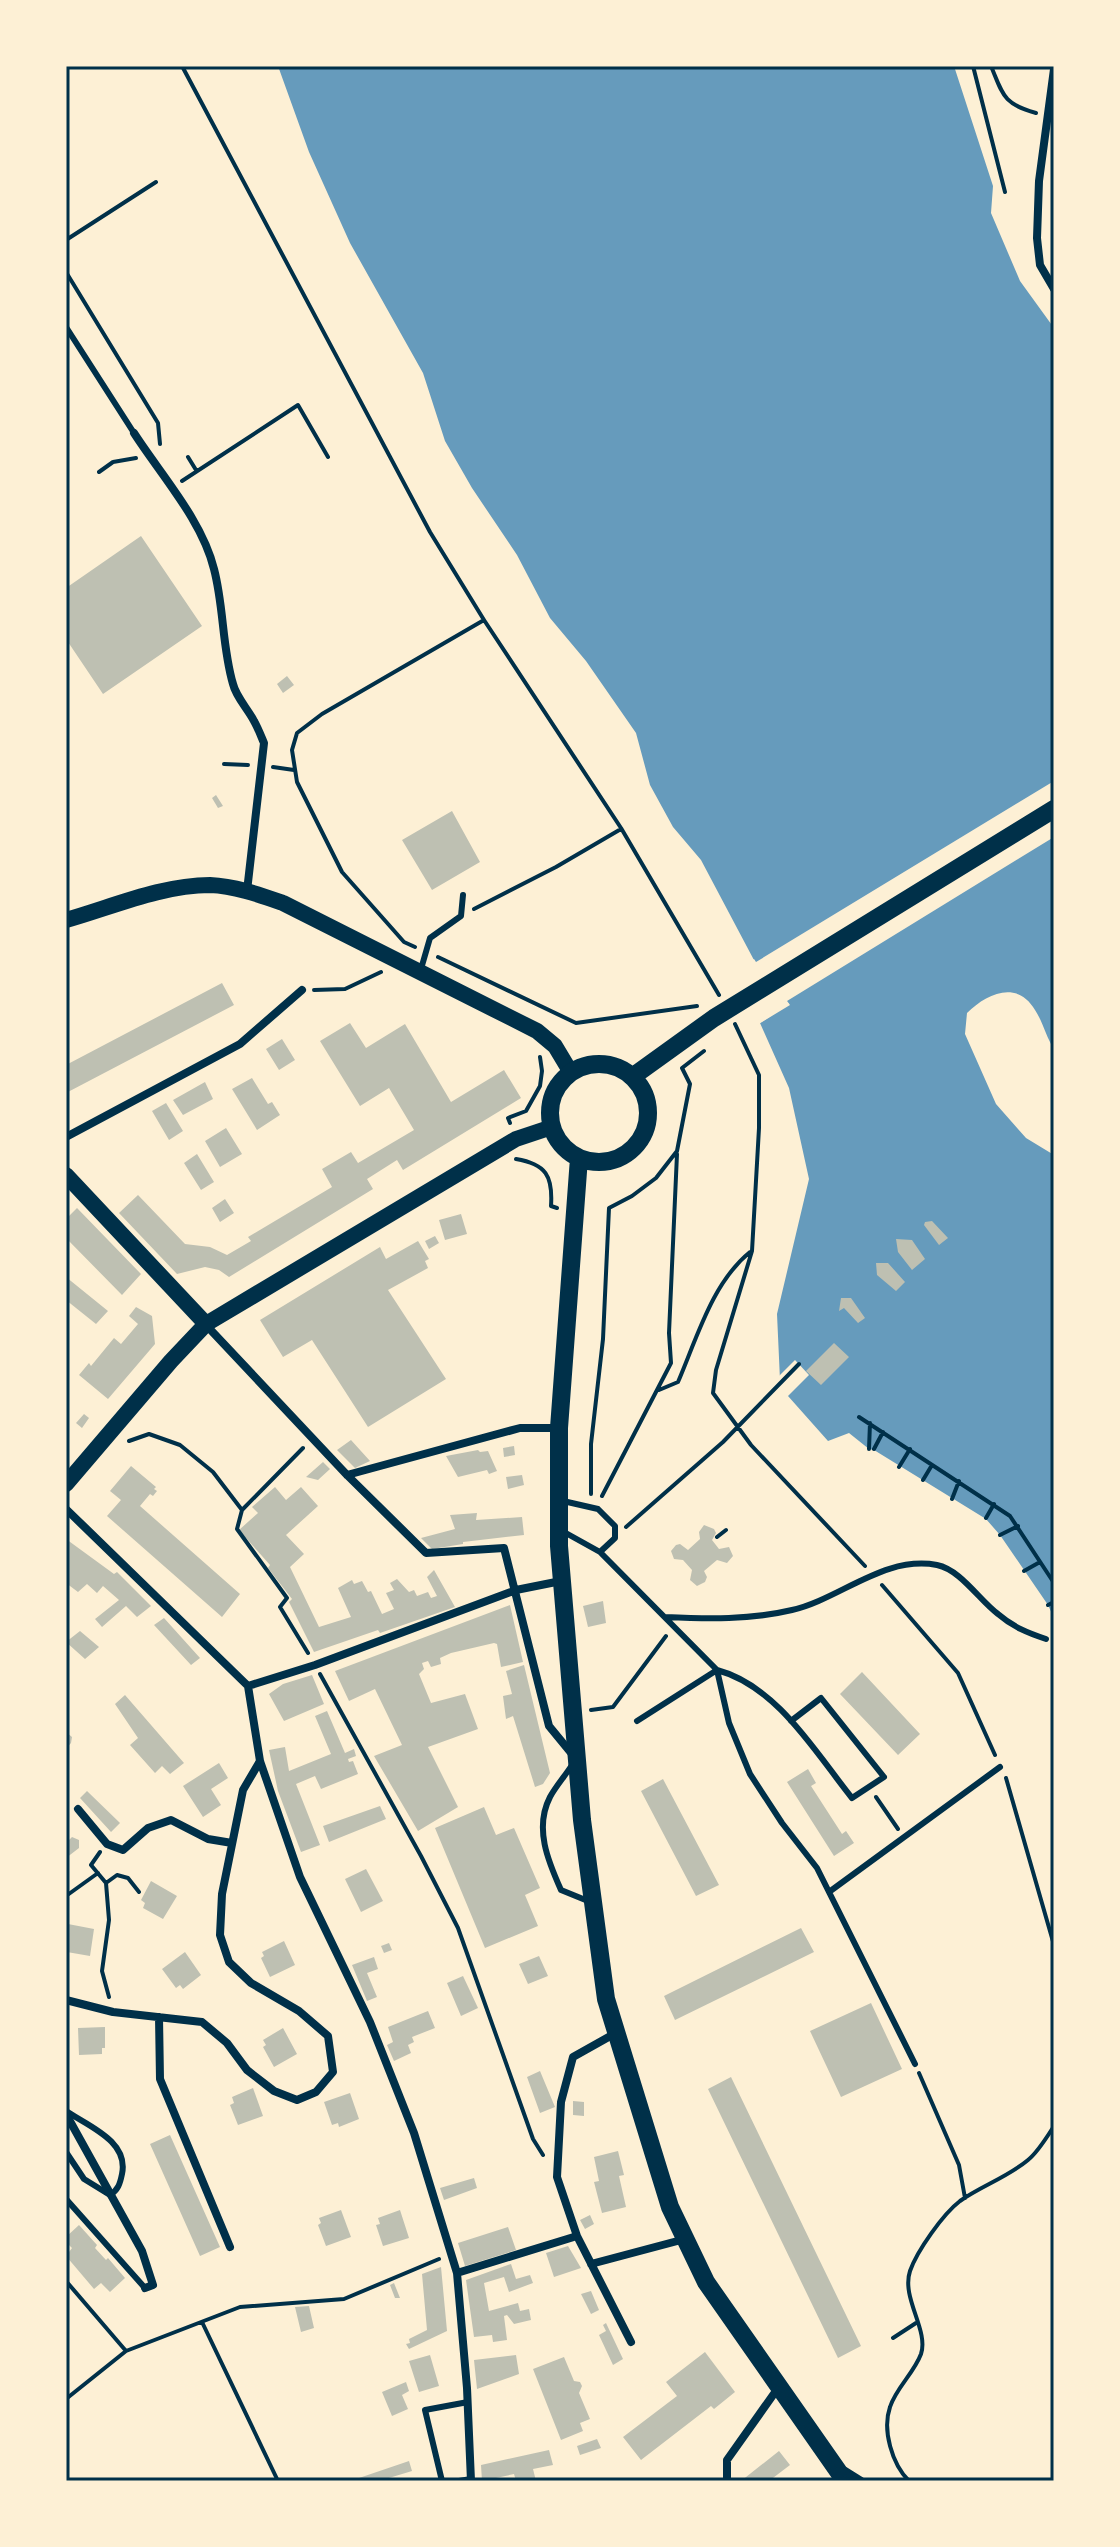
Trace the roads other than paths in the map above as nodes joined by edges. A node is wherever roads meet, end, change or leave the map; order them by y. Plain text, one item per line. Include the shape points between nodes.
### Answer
1 (1054, 69) edge
2 (1054, 289) edge
3 (66, 327) edge
4 (134, 433) joint
5 (1054, 809) edge
6 (247, 891) junction
7 (463, 895) dead end
8 (66, 920) edge
9 (420, 973) junction
10 (302, 990) road end
11 (570, 1071) junction
12 (632, 1077) junction
13 (552, 1127) junction
14 (66, 1137) edge
15 (579, 1158) junction
16 (66, 1175) edge
17 (206, 1324) junction
18 (559, 1428) junction
19 (347, 1475) junction
20 (66, 1484) edge
21 (559, 1500) junction
22 (66, 1509) edge
23 (559, 1530) junction
24 (600, 1552) junction
25 (561, 1581) junction
26 (516, 1590) junction
27 (665, 1617) junction
28 (1046, 1639) dead end
29 (717, 1670) junction
30 (248, 1686) junction
31 (637, 1721) dead end
32 (791, 1721) junction
33 (576, 1759) junction
34 (260, 1761) junction
35 (1000, 1767) road end
36 (78, 1809) dead end
37 (232, 1843) junction
38 (829, 1892) junction
39 (593, 1904) junction
40 (66, 2000) edge
41 (159, 2017) junction
42 (614, 2034) junction
43 (915, 2064) road end
44 (66, 2112) edge
45 (66, 2152) edge
46 (110, 2195) junction
47 (66, 2199) edge
48 (577, 2236) junction
49 (685, 2239) junction
50 (230, 2247) dead end
51 (591, 2264) junction
52 (457, 2273) junction
53 (145, 2288) joint
54 (631, 2342) dead end
55 (778, 2387) junction
56 (468, 2402) junction
57 (832, 2462) junction
58 (471, 2480) edge
59 (442, 2481) edge
60 (459, 2481) edge
61 (727, 2481) edge
62 (845, 2481) edge
63 (861, 2481) edge

1 - 2 street via 1039,181 1037,254
3 - 4 lane
4 - 6 street via 170,481 214,568 233,688 264,743
5 - 12 main road via 720,1012
6 - 8 main road via 183,887
6 - 9 main road via 283,903
7 - 9 lane via 461,916 430,938
9 - 11 main road via 537,1031 555,1046
10 - 14 street via 240,1044
11 - 12 main road via 606,1064
11 - 13 main road via 552,1099
12 - 15 main road via 648,1107 641,1140 613,1160
13 - 15 main road via 565,1149
13 - 17 main road via 516,1139
15 - 18 main road
16 - 17 main road
17 - 19 street
17 - 20 main road
18 - 19 street via 520,1428
18 - 21 main road
19 - 26 street via 426,1553 504,1548
21 - 23 main road
21 - 24 lane via 591,1505 615,1526 615,1538
22 - 30 street
23 - 24 lane
23 - 25 main road
24 - 27 lane
25 - 26 street
25 - 33 main road
26 - 30 street
26 - 33 street via 549,1726
27 - 28 lane via 721,1620 796,1609 873,1574 938,1565 969,1584 1022,1631
27 - 29 lane
29 - 31 lane
29 - 32 lane via 737,1675
29 - 38 lane via 729,1723 750,1774
30 - 34 street
32 - 32 lane via 852,1798 884,1777 821,1698
33 - 39 main road
33 - 39 lane via 549,1799 545,1854 561,1890
34 - 37 street via 243,1790
34 - 52 street via 300,1877 370,2022 414,2133
35 - 38 lane
36 - 37 street via 107,1844 123,1850 148,1828 171,1820 208,1839
37 - 41 street via 220,1935 229,1962 328,2036 333,2072 316,2092 297,2100 274,2091 247,2070 202,2022
38 - 43 lane
39 - 42 main road
40 - 41 street
41 - 50 street via 160,2079
42 - 48 street via 573,2057 561,2102 557,2177
42 - 49 main road via 657,2172
44 - 46 street
44 - 46 lane via 106,2136 119,2151 123,2171
45 - 46 lane via 84,2179
46 - 53 street via 142,2251 153,2285
47 - 53 lane
48 - 51 street
48 - 52 street
49 - 51 street
49 - 55 main road via 706,2282
51 - 54 street
52 - 56 street
55 - 57 main road
55 - 61 street via 727,2460
56 - 58 street
56 - 59 lane via 425,2410
57 - 62 main road
57 - 63 street
58 - 60 lane

